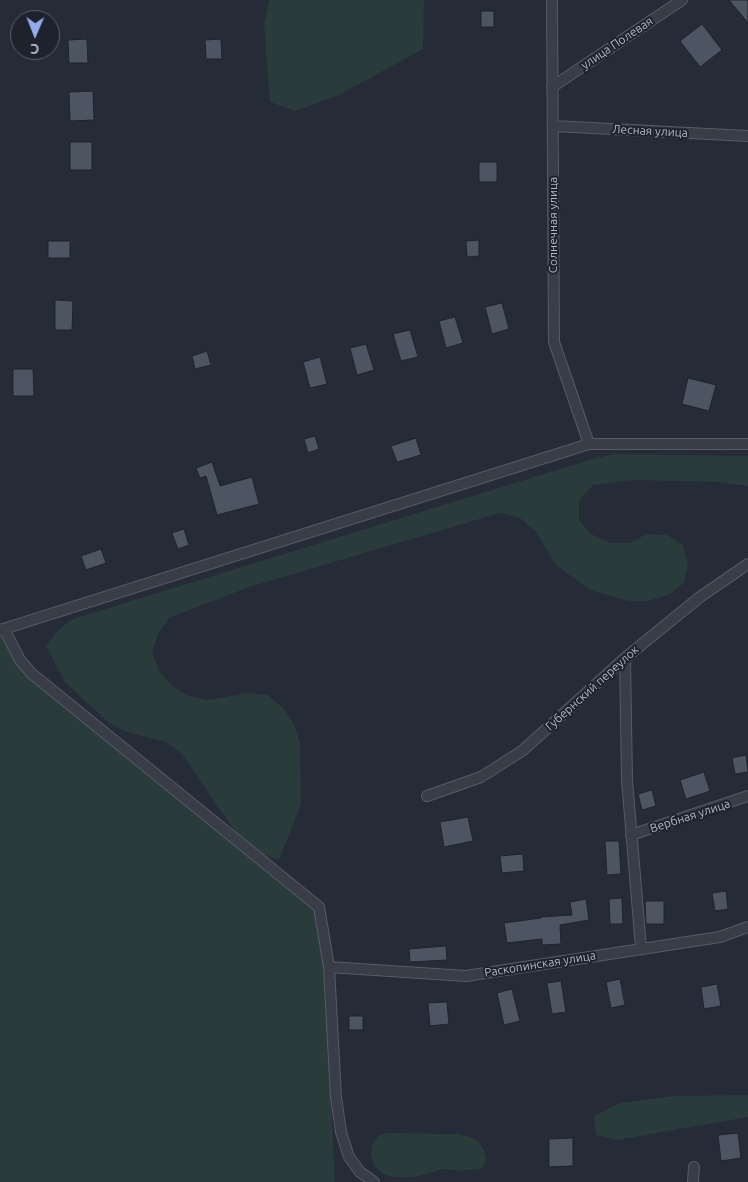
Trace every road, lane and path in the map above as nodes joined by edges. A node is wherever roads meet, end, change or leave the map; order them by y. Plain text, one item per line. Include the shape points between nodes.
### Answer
1 (552, 0) edge
2 (682, 0) edge
3 (552, 87) junction
4 (553, 126) junction
5 (748, 136) edge
6 (589, 444) junction
7 (748, 444) edge
8 (748, 564) edge
9 (2, 629) edge
10 (625, 658) junction
11 (427, 796) dead end
12 (748, 796) edge
13 (631, 835) junction
14 (748, 927) edge
15 (641, 948) junction
16 (329, 967) junction
17 (694, 1167) dead end
18 (374, 1182) edge
19 (693, 1182) edge

1 - 3 street, Солнечная улица
2 - 3 street, улица Полевая
3 - 4 street, Солнечная улица
4 - 5 street, Лесная улица
4 - 6 street, Солнечная улица via 554,342
6 - 7 street
6 - 9 street
8 - 10 street, Губернский переулок via 700,597
9 - 16 street via 32,674 319,907
10 - 11 street, Губернский переулок via 522,751 481,777
10 - 13 street
12 - 13 street, Вербная улица
13 - 15 street
14 - 15 street, Раскопинская улица via 720,937
15 - 16 street, Раскопинская улица via 466,976
16 - 18 street via 341,1132 349,1156 360,1172
17 - 19 street

